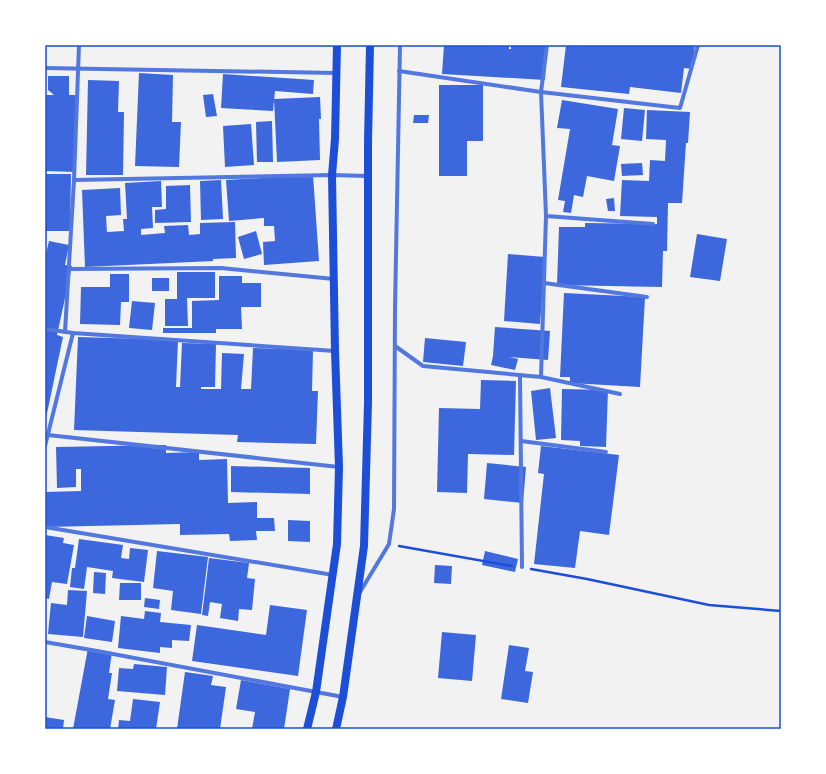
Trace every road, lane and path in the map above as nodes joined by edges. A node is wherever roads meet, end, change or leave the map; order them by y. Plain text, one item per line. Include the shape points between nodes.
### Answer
1 (79, 45) edge
2 (337, 45) edge
3 (370, 45) edge
4 (400, 45) edge
5 (547, 45) edge
6 (698, 45) edge
7 (45, 68) edge
8 (78, 69) junction
9 (399, 71) junction
10 (336, 73) junction
11 (541, 92) junction
12 (332, 175) junction
13 (368, 176) junction
14 (74, 180) junction
15 (546, 216) junction
16 (653, 224) dead end
17 (69, 269) junction
18 (334, 279) junction
19 (544, 283) junction
20 (647, 297) dead end
21 (45, 329) edge
22 (65, 332) junction
23 (73, 333) junction
24 (395, 346) junction
25 (335, 351) junction
26 (520, 375) junction
27 (541, 377) junction
28 (620, 394) dead end
29 (48, 435) junction
30 (521, 441) junction
31 (45, 446) edge
32 (606, 452) dead end
33 (339, 467) junction
34 (45, 527) edge
35 (389, 544) junction
36 (522, 567) junction
37 (333, 575) junction
38 (358, 594) junction
39 (781, 611) edge
40 (45, 642) edge
41 (316, 692) junction
42 (343, 697) junction
43 (307, 729) edge
44 (336, 729) edge

1 - 8 street
2 - 10 main road
3 - 13 main road
4 - 9 street
5 - 11 street
6 - 11 street via 680,108
7 - 8 street
8 - 10 street
8 - 14 street
9 - 11 street
9 - 24 street
10 - 12 main road
11 - 15 street
12 - 13 street
12 - 14 street
12 - 18 main road
13 - 38 main road via 368,403 364,546
14 - 17 street
15 - 16 street
15 - 19 street
17 - 18 street via 221,268
17 - 22 street
18 - 25 main road
19 - 20 street
19 - 27 street
21 - 22 street
22 - 23 street
23 - 25 street
23 - 29 street
24 - 26 street via 423,366
24 - 35 street via 394,509
25 - 33 main road
26 - 27 street
26 - 30 street
27 - 28 street
29 - 31 street
29 - 33 street
30 - 32 street
30 - 36 street
33 - 37 main road via 337,544
34 - 37 street
35 - 36 path
35 - 38 street
36 - 39 path via 709,605
37 - 41 main road
38 - 42 main road
40 - 41 street
41 - 42 street
41 - 43 main road
42 - 44 main road

